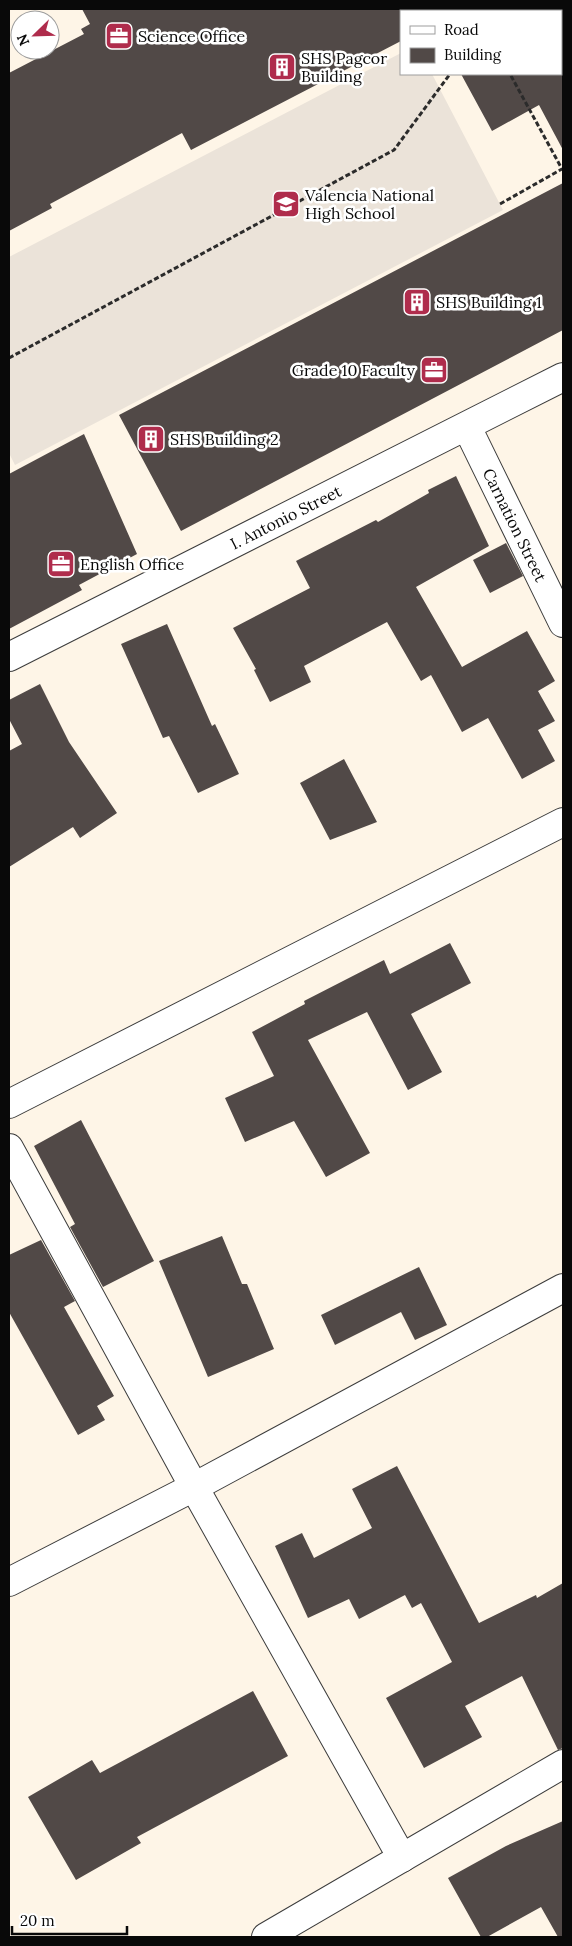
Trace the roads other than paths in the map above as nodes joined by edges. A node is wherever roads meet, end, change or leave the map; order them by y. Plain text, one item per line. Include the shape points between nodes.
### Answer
1 (563, 377) edge
2 (467, 427) junction
3 (563, 623) edge
4 (9, 657) edge
5 (563, 822) edge
6 (9, 1104) edge
7 (9, 1148) edge
8 (563, 1288) edge
9 (194, 1487) junction
10 (9, 1582) edge
11 (563, 1764) edge
12 (402, 1858) junction
13 (266, 1937) edge

1 - 2 street, I. Antonio Street
2 - 3 street, Carnation Street
2 - 4 street, I. Antonio Street
5 - 6 street
7 - 9 street
8 - 9 street
9 - 10 street
9 - 12 street
11 - 12 street
12 - 13 street

